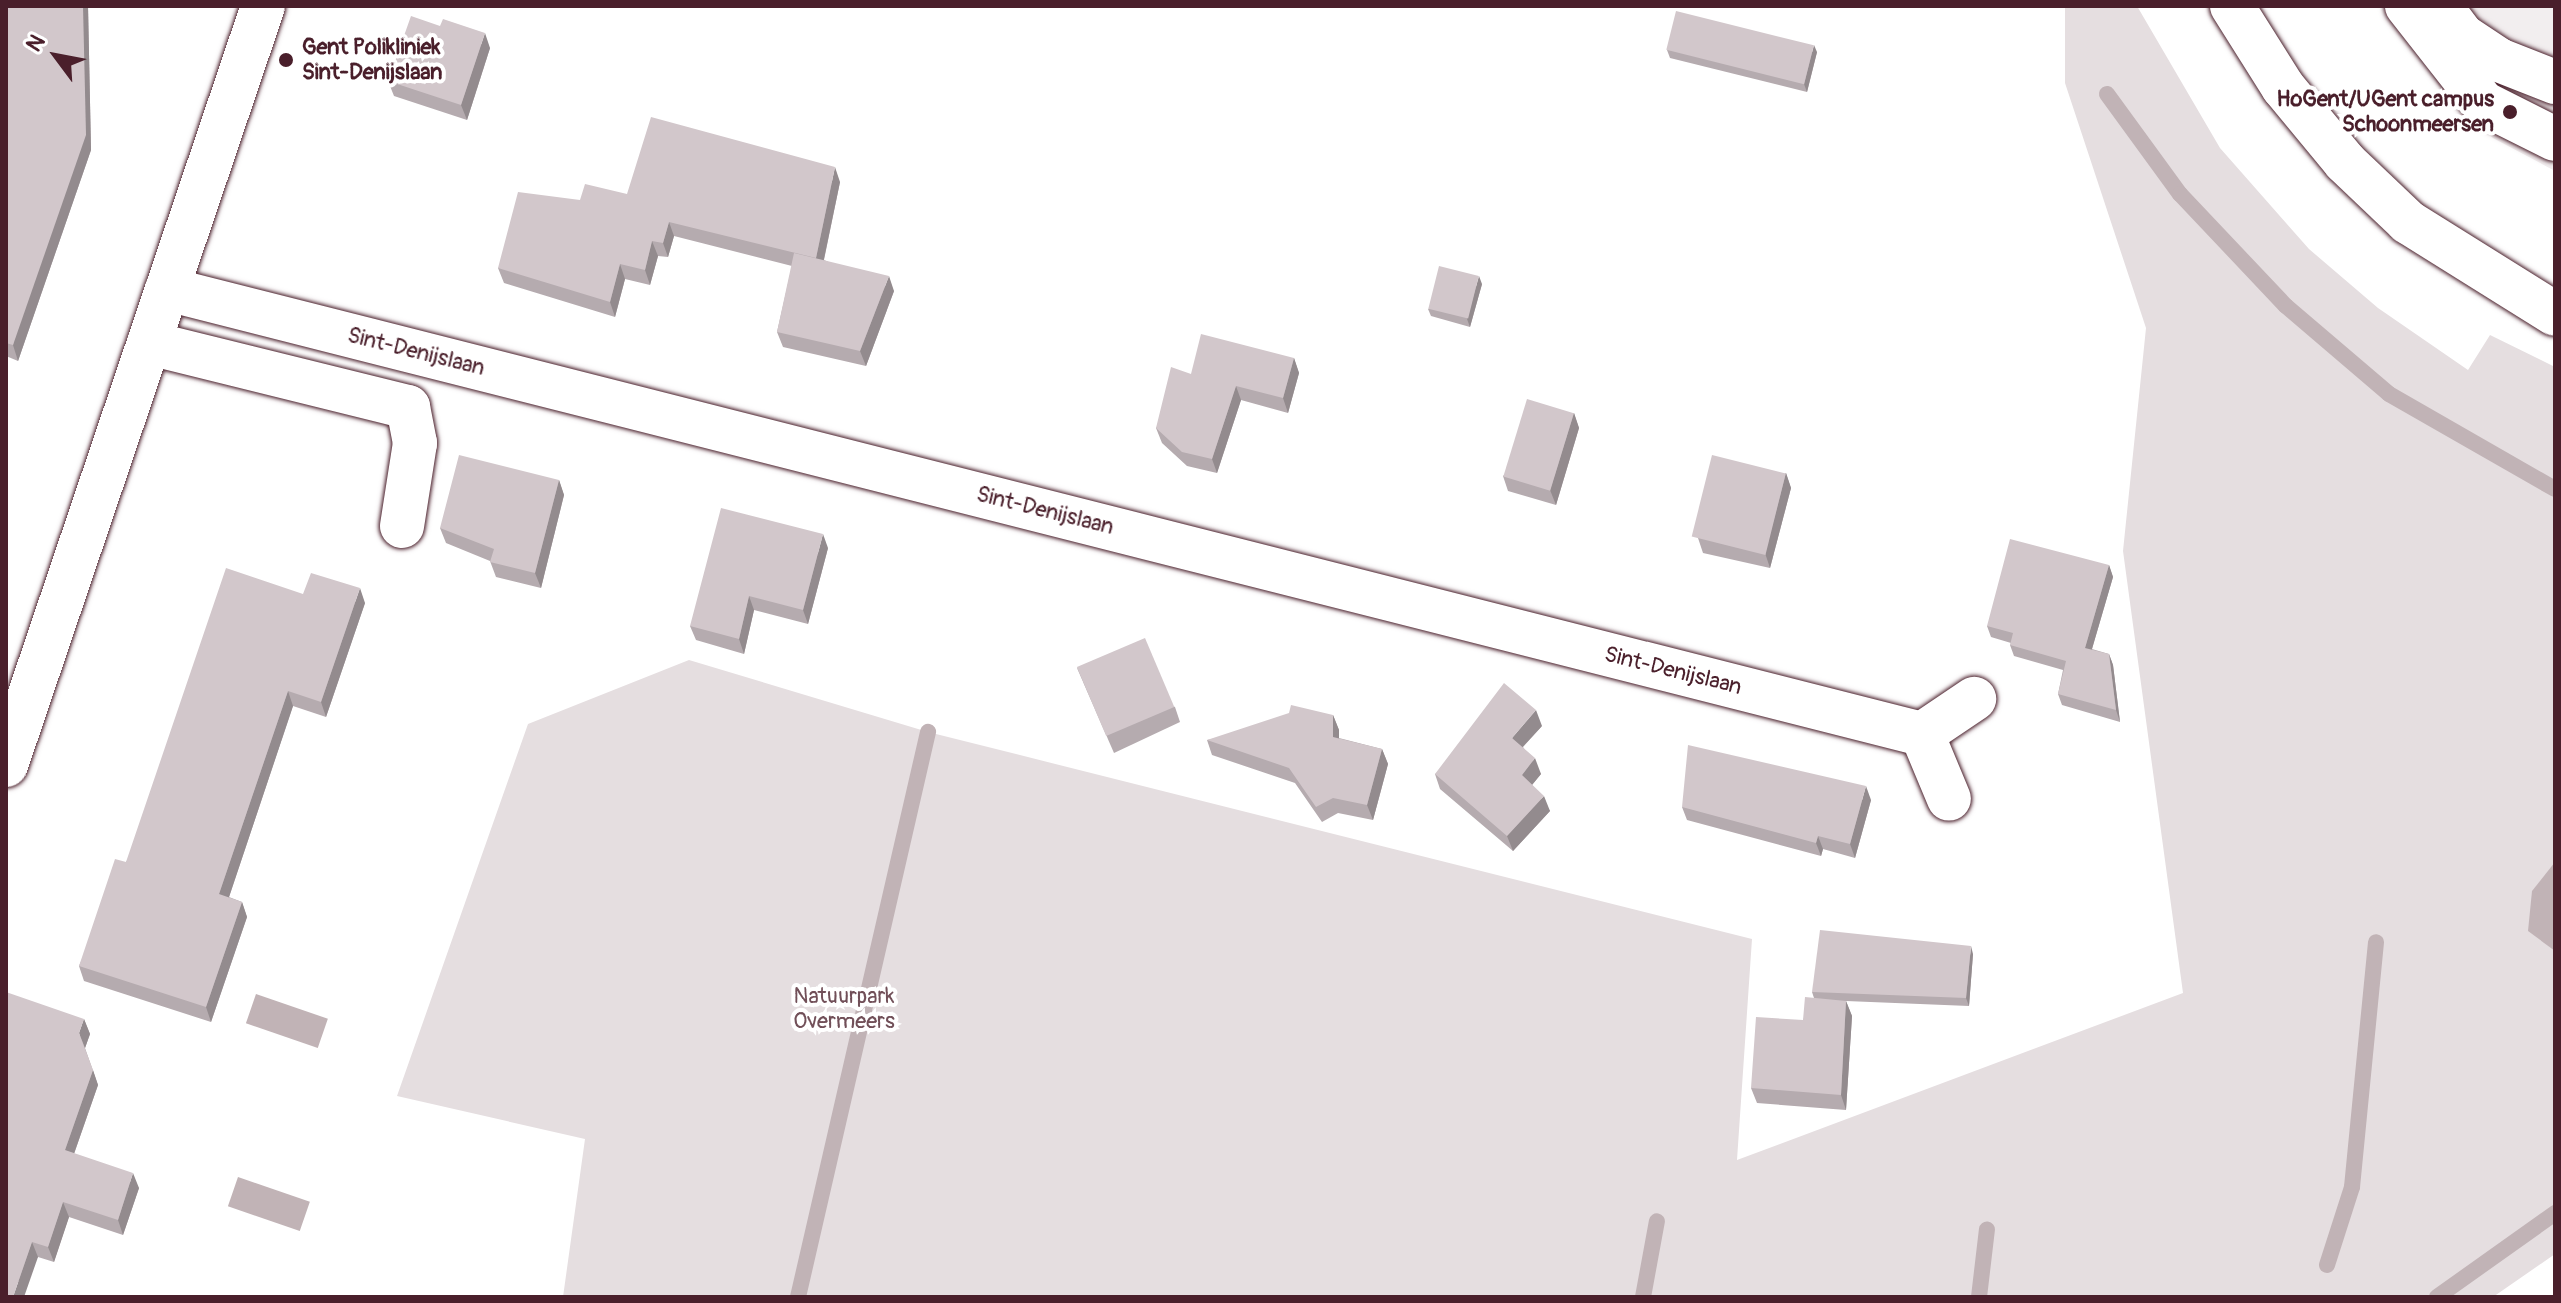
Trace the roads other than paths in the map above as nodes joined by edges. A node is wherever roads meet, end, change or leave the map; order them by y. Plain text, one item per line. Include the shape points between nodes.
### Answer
1 (263, 6) edge
2 (2232, 6) edge
3 (2407, 6) edge
4 (2440, 6) edge
5 (2555, 82) edge
6 (2555, 139) edge
7 (167, 289) junction
8 (2555, 314) edge
9 (149, 343) junction
10 (402, 526) dead end
11 (1974, 699) dead end
12 (1922, 734) junction
13 (6, 765) edge
14 (1949, 799) dead end

1 - 7 street
2 - 8 street via 2283,87 2345,162 2408,222
3 - 6 street via 2483,103
4 - 5 street via 2463,36 2499,60
7 - 9 street
7 - 12 street, Sint-Denijslaan
9 - 10 street via 408,407 415,443
9 - 13 street
11 - 12 street
12 - 14 street

